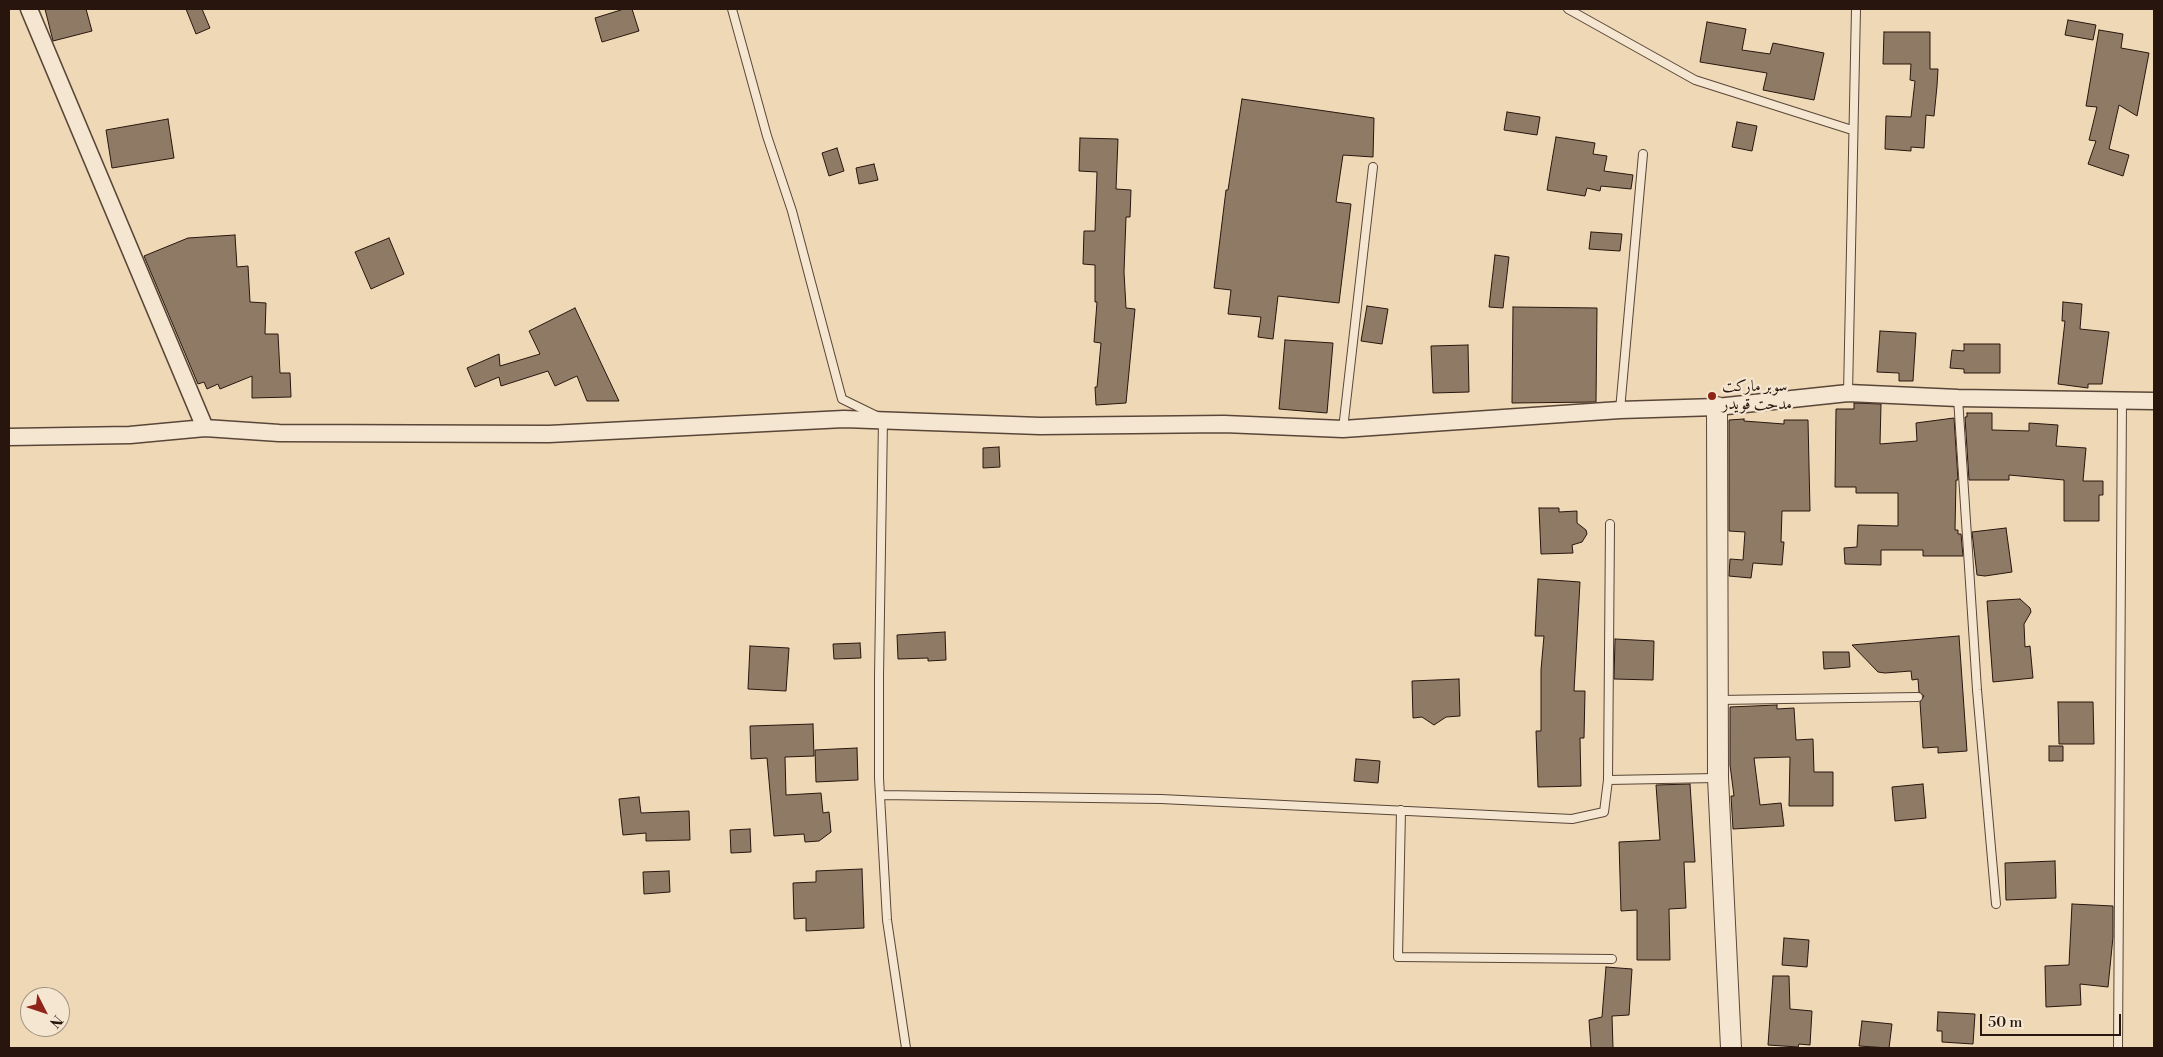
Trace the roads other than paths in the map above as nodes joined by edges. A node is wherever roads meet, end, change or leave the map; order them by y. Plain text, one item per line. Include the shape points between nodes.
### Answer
1 (29, 9) edge
2 (732, 9) edge
3 (1568, 9) edge
4 (1856, 9) edge
5 (1852, 130) junction
6 (1644, 154) dead end
7 (1373, 167) dead end
8 (1848, 393) junction
9 (1958, 398) junction
10 (2122, 400) junction
11 (2154, 401) edge
12 (1717, 407) junction
13 (1620, 410) junction
14 (883, 419) junction
15 (205, 428) junction
16 (1343, 429) junction
17 (9, 437) edge
18 (1610, 524) dead end
19 (1918, 697) dead end
20 (1718, 700) junction
21 (1718, 778) junction
22 (1608, 780) junction
23 (881, 795) junction
24 (1401, 810) junction
25 (1996, 904) dead end
26 (1612, 959) dead end
27 (906, 1048) edge
28 (1731, 1048) edge
29 (2118, 1048) edge

1 - 15 street
2 - 14 lane via 767,136 792,211 842,399
3 - 5 lane via 1695,80
4 - 5 lane
5 - 8 lane
6 - 13 lane
7 - 16 lane
8 - 9 street
8 - 12 street
9 - 10 street
9 - 25 lane via 1977,690
10 - 11 street
10 - 29 lane
12 - 13 street
12 - 20 street
13 - 16 street
14 - 15 street via 548,434 279,433
14 - 16 street via 1040,426 1224,424
14 - 23 lane via 879,676
15 - 17 street via 130,435
18 - 22 lane
19 - 20 lane
20 - 21 street
21 - 22 lane
21 - 28 street
22 - 24 lane via 1604,812 1572,819
23 - 24 lane via 1161,799
23 - 27 lane via 887,920
24 - 26 lane via 1398,957

